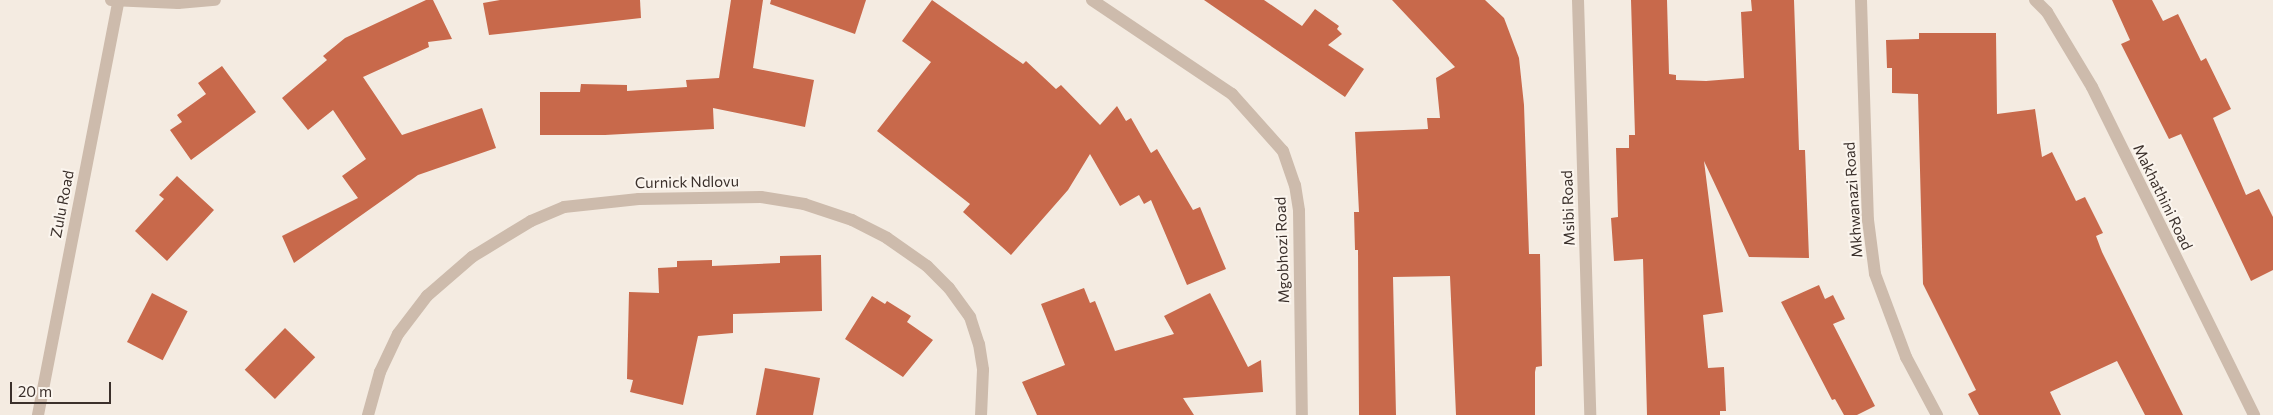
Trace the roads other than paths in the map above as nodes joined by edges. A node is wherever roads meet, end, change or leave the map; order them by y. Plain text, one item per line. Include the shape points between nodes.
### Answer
1 (215, 0) edge
2 (1092, 0) edge
3 (1578, 0) edge
4 (1861, 0) edge
5 (2035, 0) edge
6 (116, 1) edge
7 (38, 415) edge
8 (368, 415) edge
9 (981, 415) edge
10 (1302, 415) edge
11 (1590, 415) edge
12 (1937, 415) edge
13 (2254, 415) edge

1 - 6 street
2 - 10 street, Mgobhozi Road via 1232,94 1283,151 1295,185 1299,211
3 - 11 street, Msibi Road
4 - 12 street, Mkhwanazi Road via 1868,220 1875,274 1906,357
5 - 13 street, Makhathini Road via 2047,12 2092,87
6 - 7 street, Zulu Road
8 - 9 street, Curnick Ndlovu via 380,372 398,334 427,296 472,257 531,221 564,208 639,199 761,197 804,204 852,220 888,238 927,266 970,316 983,370

